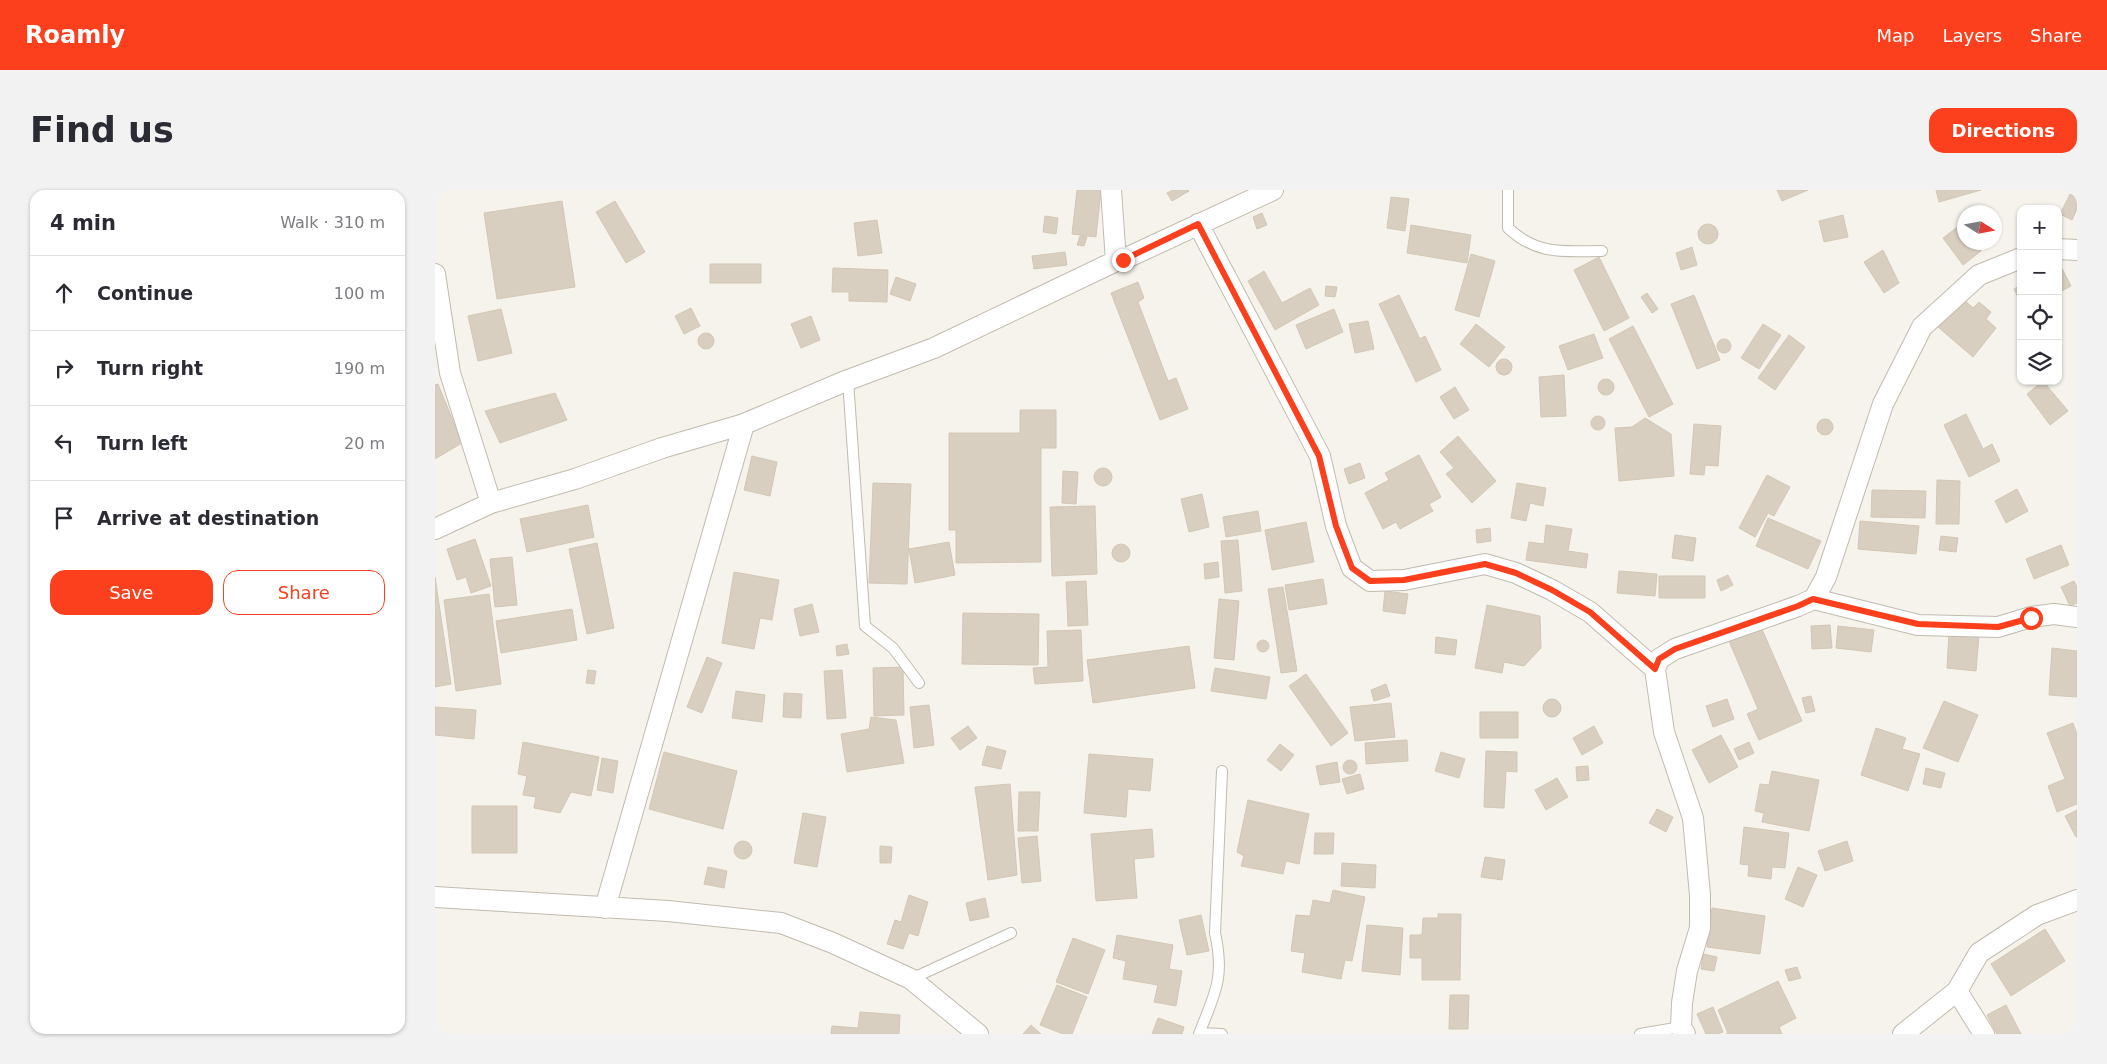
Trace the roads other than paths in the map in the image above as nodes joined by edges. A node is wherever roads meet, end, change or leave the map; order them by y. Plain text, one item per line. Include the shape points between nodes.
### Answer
1 (1111, 190) edge
2 (1273, 190) edge
3 (1509, 190) edge
4 (1198, 224) junction
5 (2062, 249) edge
6 (2077, 250) edge
7 (1602, 251) dead end
8 (2017, 260) edge
9 (1116, 261) junction
10 (435, 274) edge
11 (848, 380) junction
12 (744, 424) junction
13 (491, 503) junction
14 (435, 529) edge
15 (1813, 599) junction
16 (2077, 617) edge
17 (1655, 669) junction
18 (919, 683) dead end
19 (1221, 771) dead end
20 (435, 897) edge
21 (2077, 900) edge
22 (605, 908) junction
23 (1011, 933) dead end
24 (911, 978) junction
25 (1957, 991) junction
26 (1683, 1031) edge
27 (1200, 1033) edge
28 (978, 1034) edge
29 (1222, 1034) edge
30 (1639, 1034) edge
31 (1903, 1034) edge
32 (1984, 1034) edge

1 - 9 street
2 - 4 street
3 - 7 lane via 1508,228 1521,241 1548,251
4 - 9 street
4 - 17 street via 1319,456 1336,526 1352,568 1370,581 1404,580 1485,564 1516,573 1590,612
5 - 6 street
8 - 15 street via 1979,275 1922,327 1883,404 1826,577
9 - 11 street via 934,348
10 - 13 street via 450,373
11 - 12 street
11 - 18 lane via 865,626 893,648
12 - 13 street
12 - 22 street
13 - 14 street
15 - 16 street via 1918,624 1998,627 2054,614
15 - 17 street via 1675,649 1659,659
17 - 26 street via 1664,732 1693,818 1699,895 1700,928 1687,971 1682,1003
19 - 27 lane via 1215,933 1220,955 1219,982
20 - 22 street
21 - 25 street via 2037,915 1979,953
22 - 24 street via 781,923
23 - 24 lane
24 - 28 street
25 - 31 street
25 - 32 street
26 - 30 lane
27 - 29 lane

